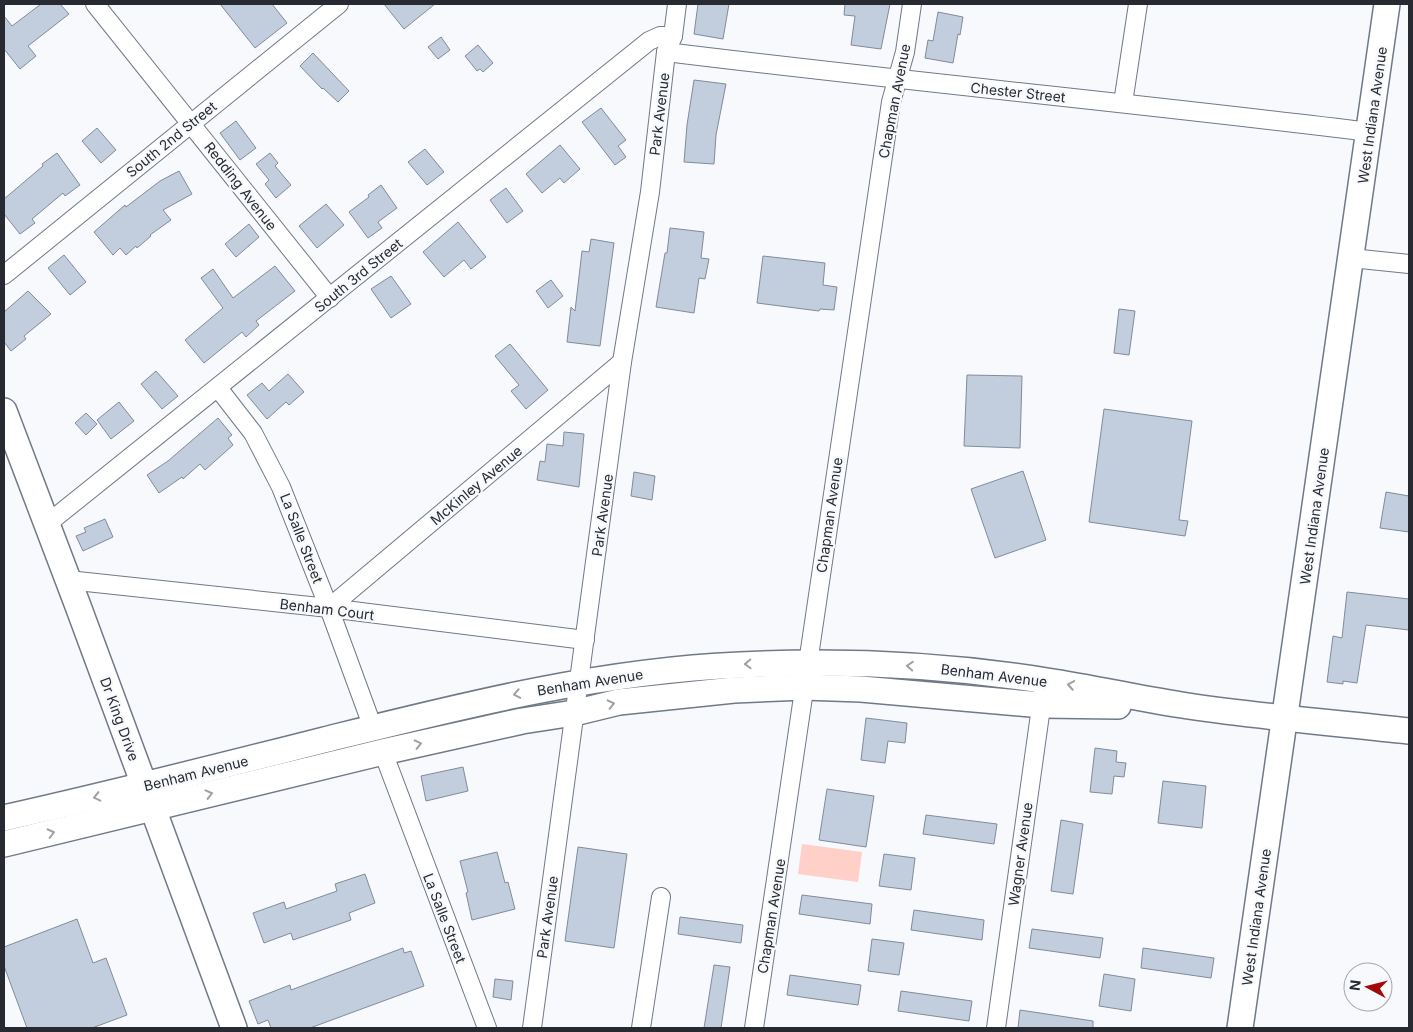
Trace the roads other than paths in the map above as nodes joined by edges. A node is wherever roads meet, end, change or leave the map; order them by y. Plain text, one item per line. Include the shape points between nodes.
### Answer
1 (95, 4) edge
2 (339, 4) edge
3 (677, 4) edge
4 (912, 4) edge
5 (1138, 4) edge
6 (1387, 4) edge
7 (670, 44) junction
8 (898, 79) junction
9 (1123, 103) junction
10 (191, 123) junction
11 (1370, 132) junction
12 (1351, 258) junction
13 (1409, 264) edge
14 (4, 275) edge
15 (330, 298) junction
16 (622, 362) junction
17 (218, 388) junction
18 (4, 411) edge
19 (47, 524) junction
20 (68, 580) junction
21 (329, 608) junction
22 (585, 640) junction
23 (806, 675) junction
24 (1045, 680) junction
25 (578, 683) junction
26 (1042, 705) junction
27 (1188, 706) junction
28 (574, 713) junction
29 (1285, 717) junction
30 (373, 728) junction
31 (1409, 731) edge
32 (382, 752) junction
33 (148, 797) junction
34 (4, 818) edge
35 (4, 844) edge
36 (660, 897) dead end
37 (234, 1028) edge
38 (487, 1028) edge
39 (532, 1028) edge
40 (641, 1028) edge
41 (754, 1028) edge
42 (996, 1028) edge
43 (1240, 1028) edge

1 - 10 street, Redding Avenue
2 - 10 street, South 2nd Street
3 - 7 street, Park Avenue
4 - 8 street, Chapman Avenue
5 - 9 street
6 - 11 main road, West Indiana Avenue
7 - 8 street, Chester Street
7 - 15 street, South 3rd Street via 660,36 649,41
7 - 16 street, Park Avenue
8 - 9 street, Chester Street
8 - 23 street, Chapman Avenue via 890,112
9 - 11 street, Chester Street
10 - 14 street, South 2nd Street
10 - 15 street, Redding Avenue
11 - 12 main road, West Indiana Avenue
12 - 13 street
12 - 29 main road, West Indiana Avenue
15 - 17 street, South 3rd Street
16 - 21 street, McKinley Avenue
16 - 22 street, Park Avenue
17 - 19 street, South 3rd Street
17 - 21 street, La Salle Street via 253,433 281,486
18 - 19 main road, Dr King Drive
19 - 20 main road, Dr King Drive
20 - 21 street, Benham Court
20 - 33 main road, Dr King Drive
21 - 22 street, Benham Court
21 - 30 street, La Salle Street
22 - 25 street, Park Avenue
24 -> 23 main road, Benham Avenue via 864,663
23 -> 25 main road, Benham Avenue via 693,668
23 - 26 main road, Benham Avenue via 870,689
28 -> 23 main road, Benham Avenue via 619,702 734,690
23 - 41 street, Chapman Avenue
24 - 26 street, Wagner Avenue
27 -> 24 main road, Benham Avenue
25 - 28 street, Park Avenue
25 -> 30 main road, Benham Avenue via 507,696
26 - 27 main road, Benham Avenue
26 - 42 street, Wagner Avenue
27 - 29 main road, Benham Avenue
32 -> 28 main road, Benham Avenue via 522,721
28 - 39 street, Park Avenue
29 - 31 main road, Benham Avenue
29 - 43 main road, West Indiana Avenue
30 - 33 main road, Benham Avenue
33 -> 32 main road, Benham Avenue
32 - 38 street, La Salle Street
33 -> 34 main road, Benham Avenue
35 -> 33 main road, Benham Avenue
33 - 37 main road, Dr King Drive
36 - 40 street

